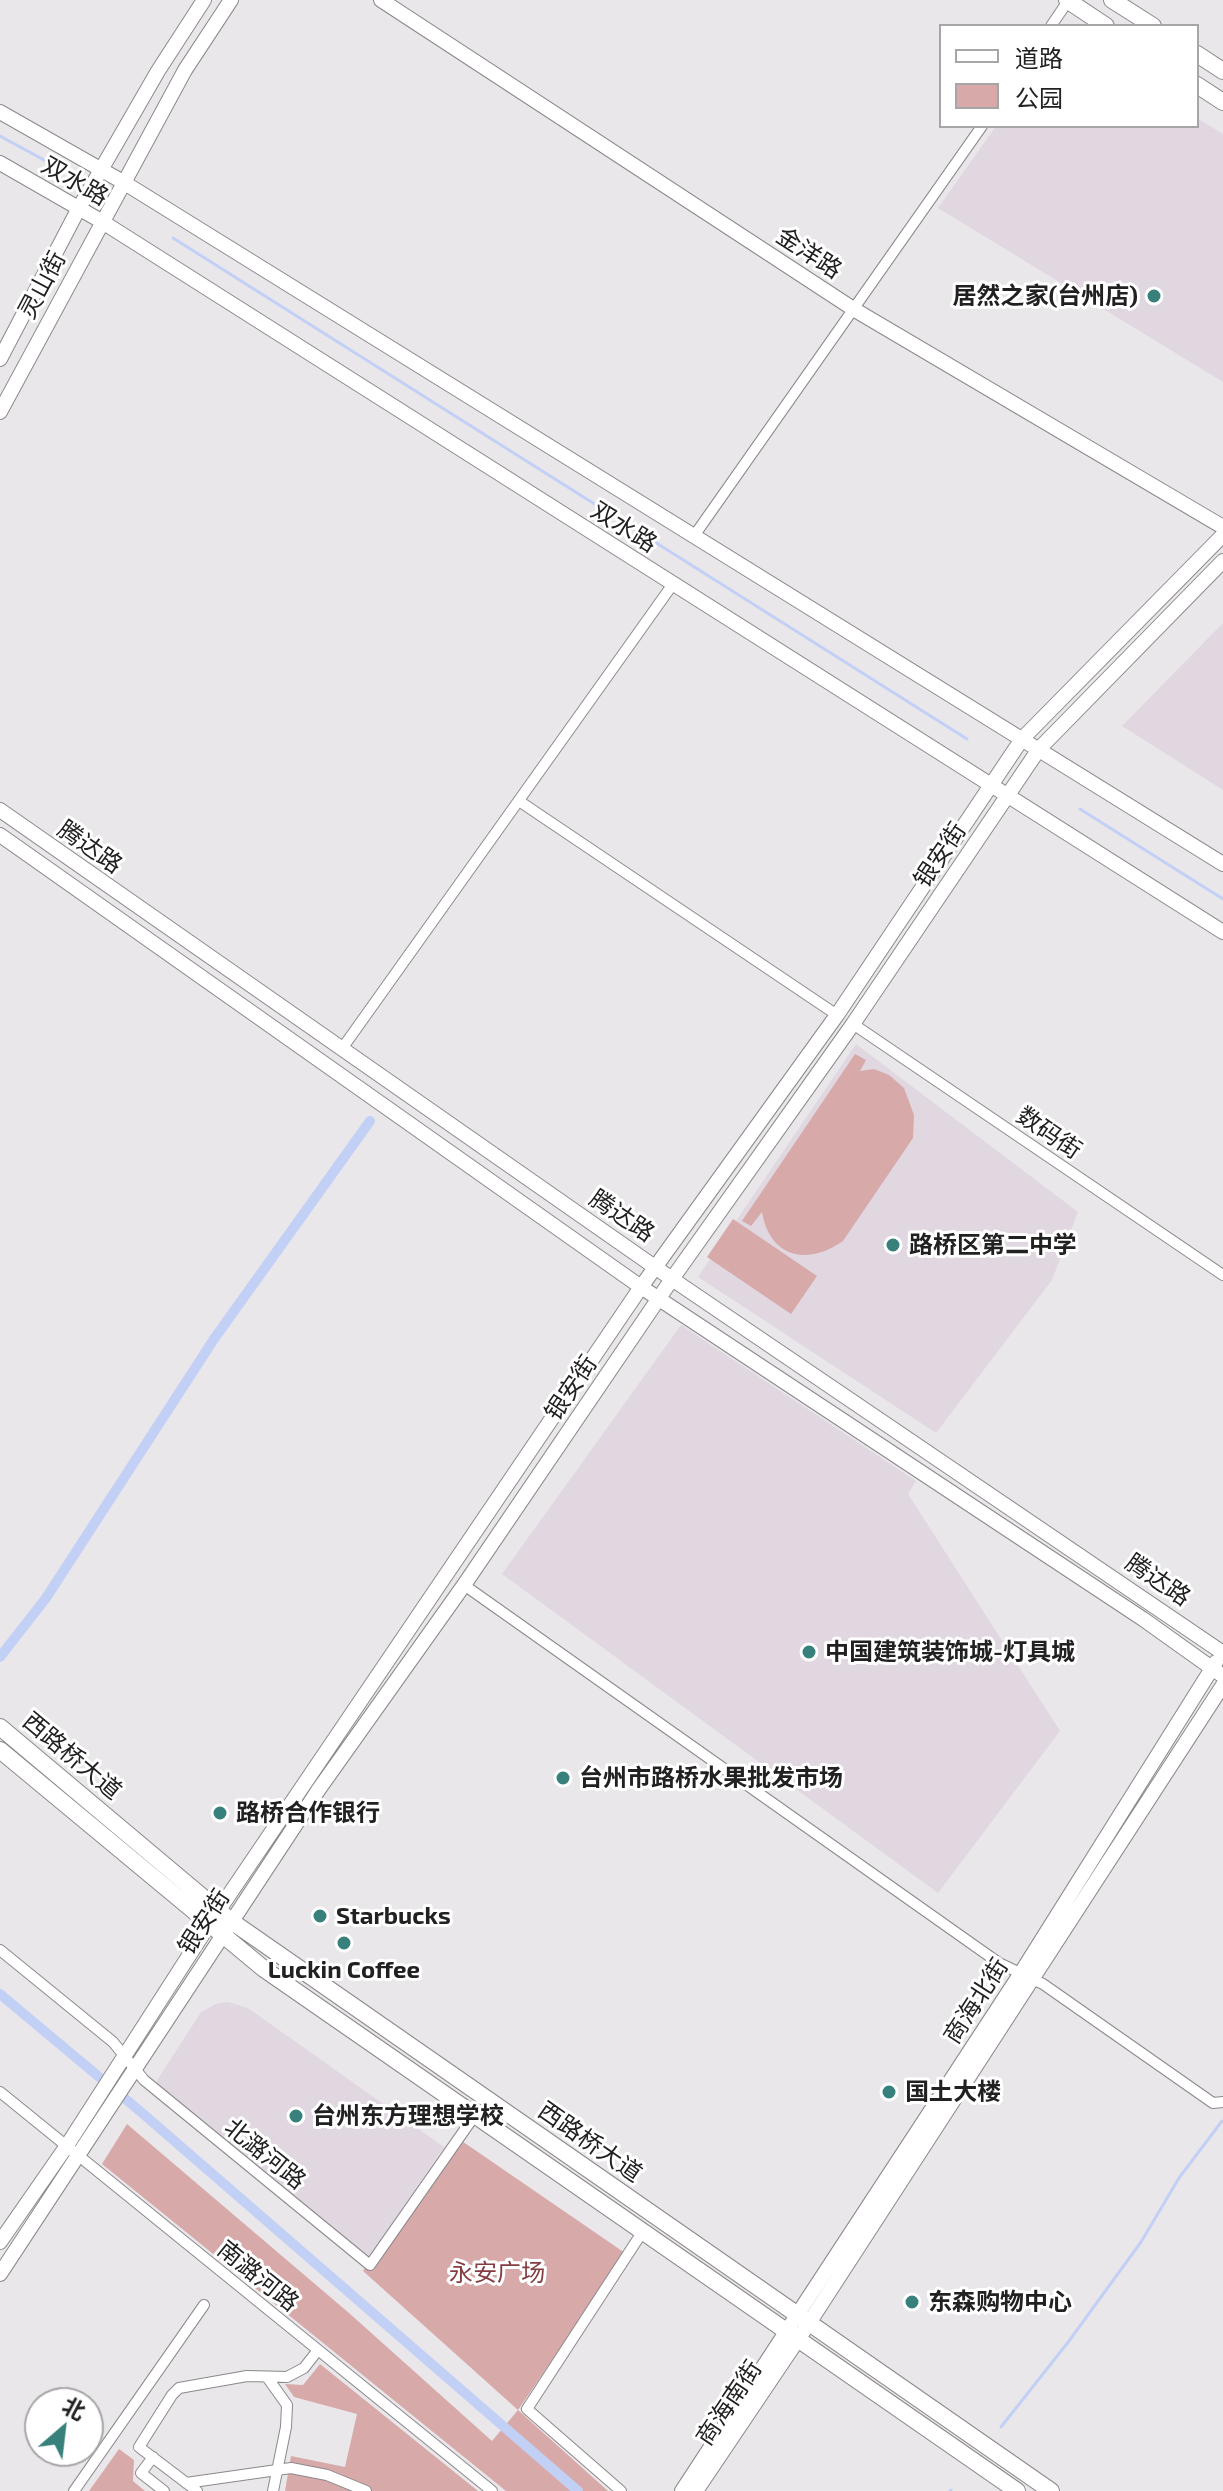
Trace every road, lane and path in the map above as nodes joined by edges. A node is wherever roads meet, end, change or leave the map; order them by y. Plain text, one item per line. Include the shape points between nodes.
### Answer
1 (204, 0) edge
2 (231, 0) edge
3 (381, 0) edge
4 (1068, 0) edge
5 (1112, 0) edge
6 (1052, 24) edge
7 (1103, 24) edge
8 (1150, 24) edge
9 (1199, 55) edge
10 (1223, 71) edge
11 (1199, 86) edge
12 (1223, 102) edge
13 (0, 112) edge
14 (981, 128) edge
15 (0, 163) edge
16 (102, 169) junction
17 (123, 182) junction
18 (79, 208) junction
19 (101, 221) junction
20 (855, 310) junction
21 (0, 359) edge
22 (0, 412) edge
23 (1223, 527) edge
24 (1223, 535) edge
25 (694, 536) junction
26 (1223, 561) edge
27 (673, 584) junction
28 (1022, 739) junction
29 (1039, 749) junction
30 (991, 785) junction
31 (1007, 795) junction
32 (519, 801) junction
33 (0, 810) edge
34 (0, 835) edge
35 (1223, 864) edge
36 (1223, 932) edge
37 (837, 1015) junction
38 (853, 1024) junction
39 (341, 1050) junction
40 (656, 1267) junction
41 (1223, 1275) edge
42 (672, 1279) junction
43 (641, 1287) junction
44 (658, 1298) junction
45 (464, 1585) junction
46 (1223, 1652) edge
47 (1218, 1672) edge
48 (1223, 1685) edge
49 (0, 1727) edge
50 (0, 1750) edge
51 (220, 1922) junction
52 (0, 1950) edge
53 (1026, 1976) junction
54 (121, 2060) junction
55 (133, 2073) junction
56 (0, 2092) edge
57 (1223, 2102) edge
58 (475, 2115) junction
59 (66, 2147) junction
60 (79, 2157) junction
61 (643, 2231) junction
62 (0, 2242) edge
63 (0, 2274) edge
64 (204, 2305) dead end
65 (803, 2319) junction
66 (792, 2335) junction
67 (318, 2350) junction
68 (267, 2377) junction
69 (153, 2457) junction
70 (277, 2470) junction
71 (186, 2483) junction
72 (74, 2491) edge
73 (164, 2491) edge
74 (197, 2491) edge
75 (273, 2491) edge
76 (366, 2491) edge
77 (492, 2491) edge
78 (621, 2491) edge
79 (682, 2491) edge
80 (696, 2491) edge
81 (1017, 2491) edge
82 (1051, 2491) edge

1 - 16 main road, 灵山街
2 - 17 main road, 灵山街
3 - 20 main road, 金洋路
4 - 6 street
4 - 7 main road
5 - 8 main road
9 - 10 main road
11 - 12 main road
13 - 16 main road, 双水路
14 - 20 street
15 - 18 main road, 双水路
16 - 17 main road, 双水路
16 - 18 main road, 灵山街
17 - 19 main road, 灵山街
17 - 25 main road, 双水路
18 - 19 main road, 双水路
18 - 21 main road, 灵山街
19 - 22 main road, 灵山街
19 - 27 main road, 双水路
20 - 23 main road, 金洋路
20 - 25 street
24 - 28 main road, 银安街
25 - 28 main road, 双水路
26 - 29 main road, 银安街
27 - 30 main road, 双水路
27 - 32 street
28 - 29 main road, 双水路
28 - 30 main road, 银安街
29 - 31 main road, 银安街
29 - 35 main road, 双水路
30 - 31 main road, 双水路
30 - 37 main road, 银安街
31 - 36 main road, 双水路
31 - 38 main road, 银安街
32 - 37 street
32 - 39 street
33 - 39 main road, 腾达路
34 - 43 main road, 腾达路
37 - 40 main road, 银安街
38 - 41 street, 数码街
38 - 42 main road, 银安街
39 - 40 main road, 腾达路
40 - 42 main road, 腾达路
40 - 43 main road, 银安街
42 - 44 main road, 银安街
42 - 46 main road, 腾达路
43 - 44 main road, 腾达路
43 - 51 main road, 银安街
44 - 45 main road, 银安街
44 - 47 main road, 腾达路
45 - 51 main road, 银安街
45 - 53 street via 999,1963
46 - 47 main road, 商海北街
47 - 53 main road, 商海北街 via 1131,1800
48 - 53 main road, 商海北街
49 - 51 main road, 西路桥大道
50 - 51 main road, 西路桥大道
51 - 54 main road, 银安街
51 - 55 main road, 银安街
51 - 58 main road, 西路桥大道 via 264,1969
51 - 65 main road, 西路桥大道
52 - 54 street, 北潞河路 via 113,2042
53 - 57 street via 1213,2103
53 - 65 main road, 商海北街
54 - 55 street, 北潞河路
54 - 59 main road, 银安街
55 - 58 street, 北潞河路 via 370,2265
55 - 60 main road, 银安街
56 - 59 street, 南潞河路
58 - 61 main road, 西路桥大道
59 - 60 street, 南潞河路
59 - 62 main road, 银安街
60 - 63 main road, 银安街
60 - 67 street, 南潞河路
61 - 66 main road, 西路桥大道
61 - 78 street via 527,2409
64 - 72 street
65 - 66 main road, 商海北街
65 - 82 main road, 西路桥大道
66 - 79 main road, 商海北街
66 - 80 main road, 商海南街
66 - 81 main road, 西路桥大道
67 - 68 street via 296,2373
67 - 77 street, 南潞河路
68 - 69 street via 179,2388 139,2447
68 - 70 street via 287,2405
69 - 71 street
69 - 73 street via 141,2473
70 - 71 street
70 - 75 street
70 - 76 street via 327,2475
71 - 74 street

